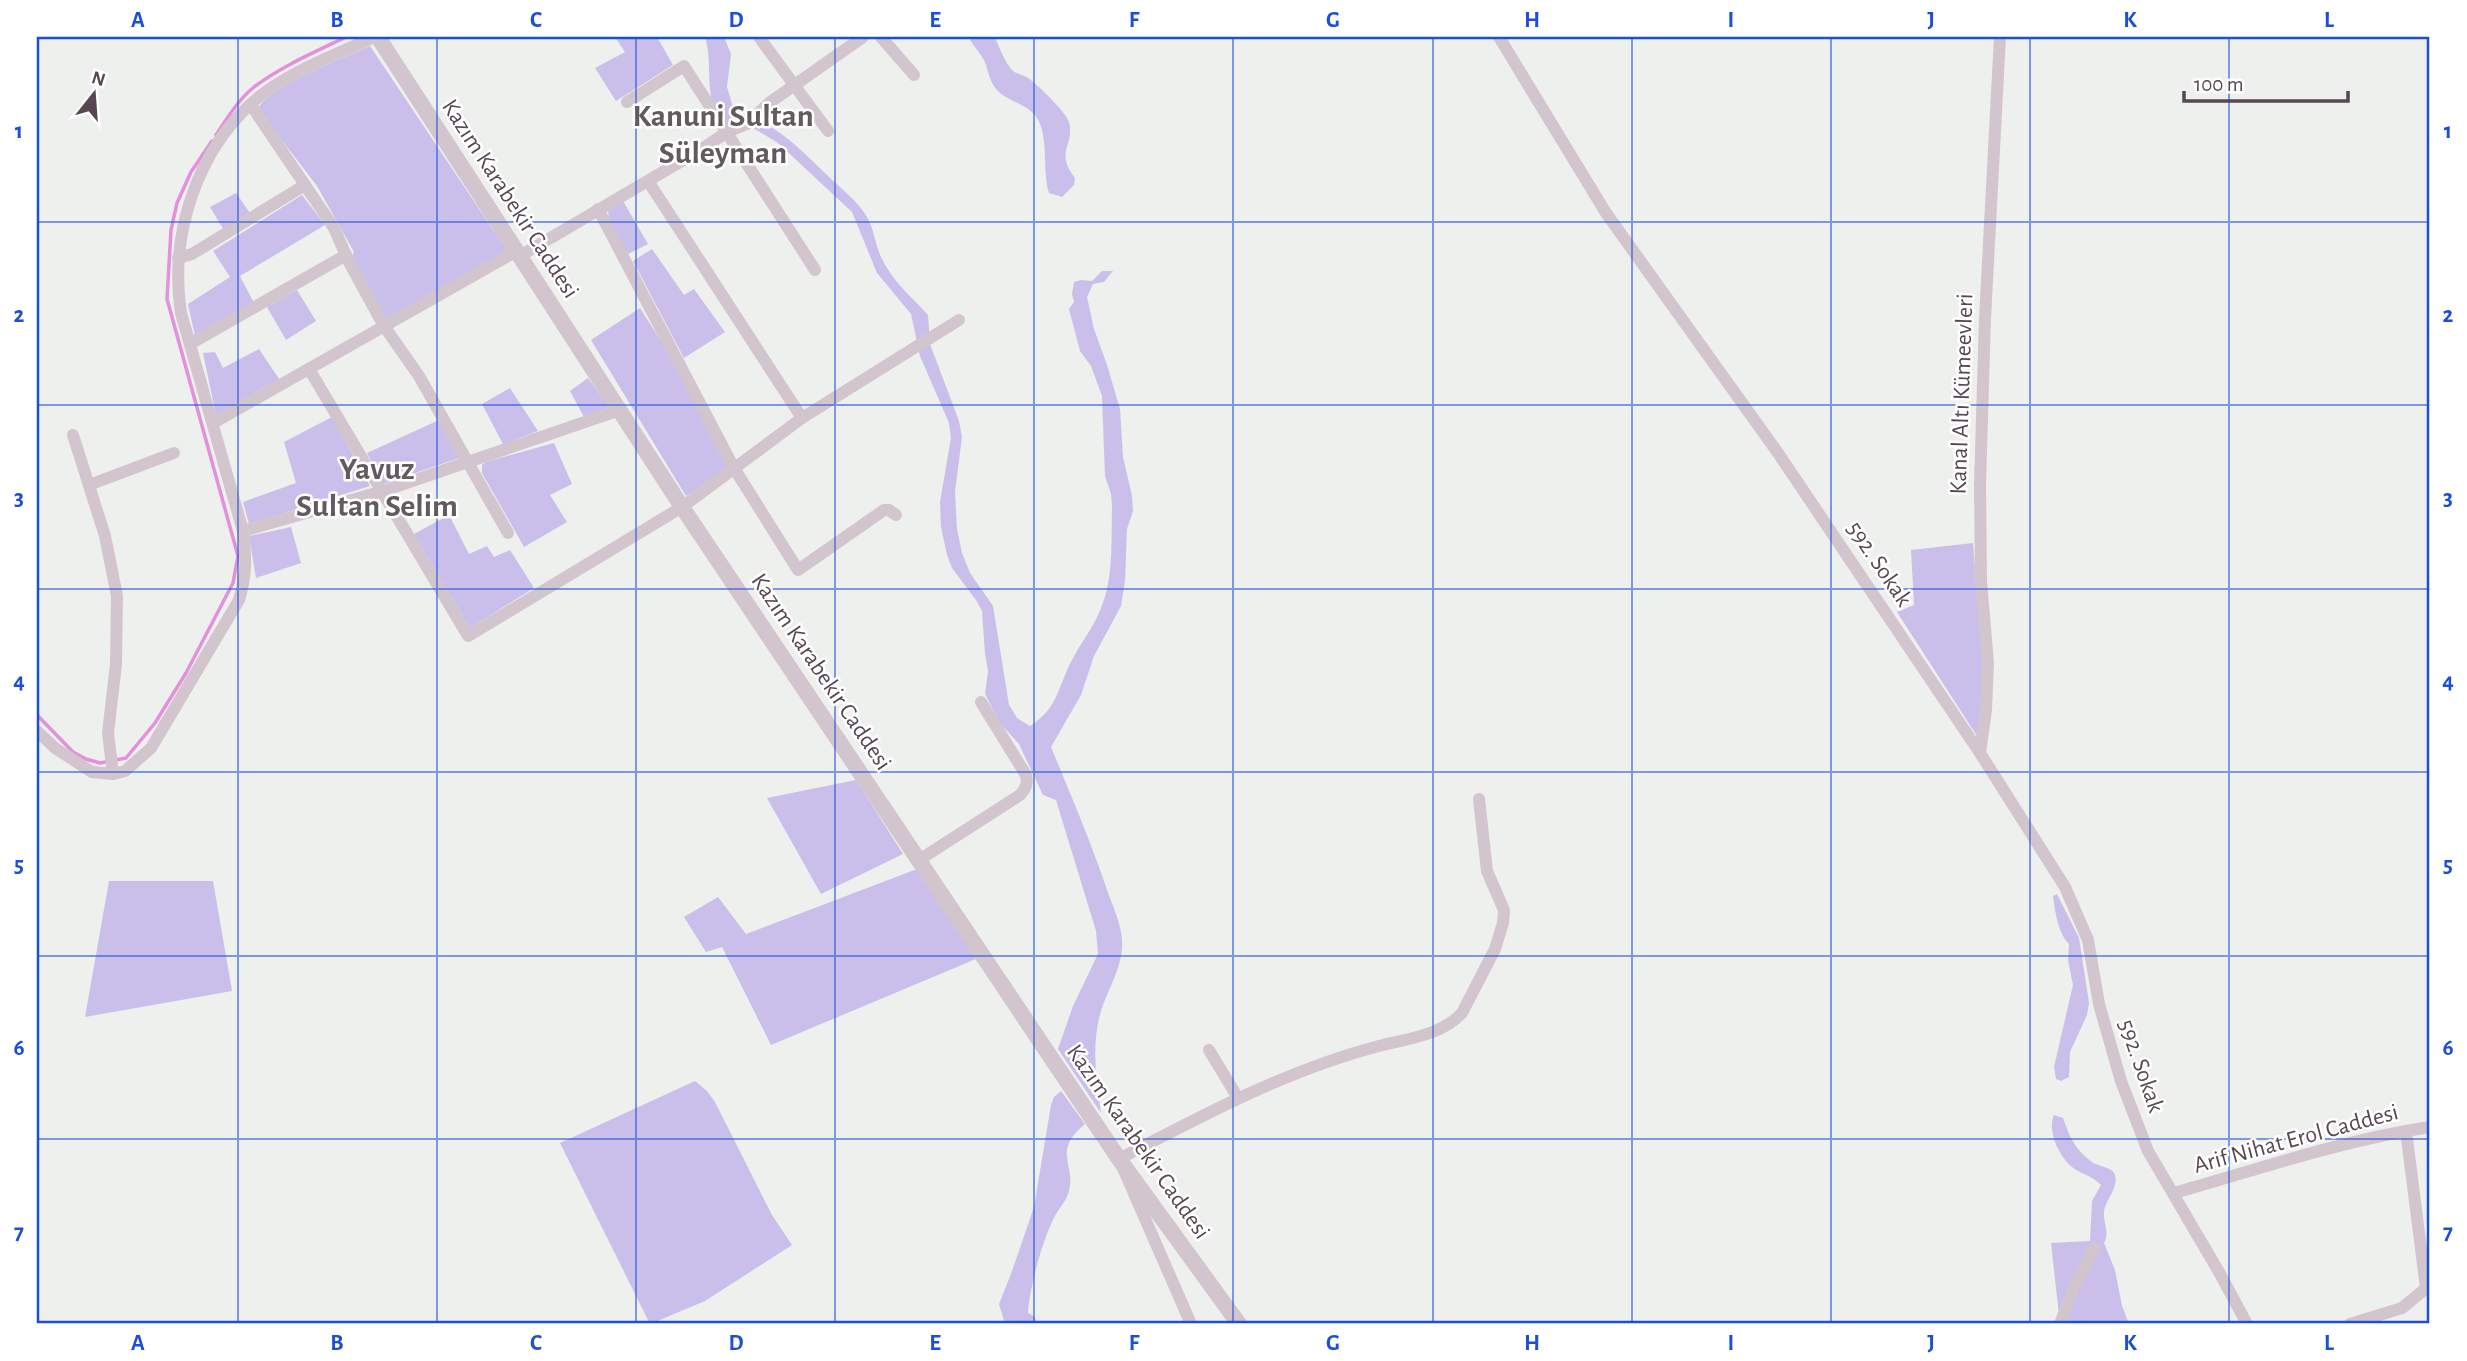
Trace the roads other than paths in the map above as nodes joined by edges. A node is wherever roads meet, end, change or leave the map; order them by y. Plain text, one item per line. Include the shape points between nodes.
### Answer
1 (376, 37) edge
2 (759, 37) edge
3 (863, 37) edge
4 (881, 37) edge
5 (1499, 37) edge
6 (2000, 37) edge
7 (914, 75) dead end
8 (794, 85) junction
9 (628, 102) dead end
10 (251, 105) junction
11 (828, 131) dead end
12 (727, 132) junction
13 (648, 181) junction
14 (304, 185) junction
15 (598, 209) junction
16 (518, 253) junction
17 (346, 255) junction
18 (178, 258) junction
19 (815, 270) dead end
20 (959, 320) dead end
21 (384, 326) junction
22 (190, 344) junction
23 (309, 369) junction
24 (620, 410) junction
25 (802, 418) junction
26 (213, 423) junction
27 (73, 435) dead end
28 (174, 453) dead end
29 (469, 462) junction
30 (734, 468) junction
31 (89, 485) junction
32 (383, 491) junction
33 (682, 507) junction
34 (896, 515) dead end
35 (243, 531) junction
36 (509, 533) dead end
37 (981, 702) dead end
38 (37, 731) edge
39 (1980, 753) junction
40 (112, 771) junction
41 (1479, 799) dead end
42 (919, 860) junction
43 (1209, 1050) dead end
44 (1238, 1098) junction
45 (2430, 1127) edge
46 (2406, 1131) junction
47 (1119, 1158) junction
48 (2174, 1194) junction
49 (2094, 1249) dead end
50 (2428, 1286) edge
51 (2060, 1322) edge
52 (1191, 1324) edge
53 (1240, 1324) edge
54 (2247, 1324) edge
55 (2350, 1324) edge

1 - 10 street via 291,76
1 - 16 street, Kazım Karabekir Caddesi
2 - 8 street
3 - 8 street
4 - 7 street
5 - 39 street, 592. Sokak via 1606,213 1778,453
6 - 39 street, Kanal Altı Kümeevleri via 1980,470 1981,581 1988,663
8 - 11 street
8 - 12 street via 747,124
9 - 12 street via 684,66
10 - 14 street
10 - 18 street via 229,129 200,176 188,203
12 - 13 street
12 - 19 street
13 - 15 street
13 - 25 street
14 - 17 street via 334,228
14 - 18 street via 192,254
15 - 16 street
15 - 30 street
16 - 21 street
16 - 24 street, Kazım Karabekir Caddesi
17 - 21 street
17 - 22 street
18 - 22 street via 178,294
20 - 25 street
21 - 23 street
21 - 29 street
22 - 26 street
23 - 26 street
23 - 32 street
24 - 29 street
24 - 33 street, Kazım Karabekir Caddesi
25 - 30 street
26 - 35 street
27 - 31 street
28 - 31 street
29 - 32 street
29 - 36 street
30 - 33 street
30 - 34 street via 798,570 884,510
31 - 40 street via 117,596 117,664 108,733
32 - 33 street via 468,636
32 - 35 street
33 - 42 street, Kazım Karabekir Caddesi
35 - 40 street via 247,562 239,600 151,748 125,771
37 - 42 street via 1026,775 1025,790
38 - 40 street via 80,766 92,772
39 - 48 street, 592. Sokak via 2065,887 2088,940 2102,1017 2121,1081 2148,1151
41 - 44 street via 1487,871 1504,910 1503,923 1462,1013 1448,1025 1332,1060
42 - 47 street, Kazım Karabekir Caddesi
43 - 44 street
44 - 47 street
45 - 46 street, Arif Nihat Erol Caddesi
46 - 48 street, Arif Nihat Erol Caddesi via 2333,1147
46 - 50 street
47 - 52 street
47 - 53 street, Kazım Karabekir Caddesi
48 - 54 street, 592. Sokak
49 - 51 street
50 - 55 street via 2402,1308

